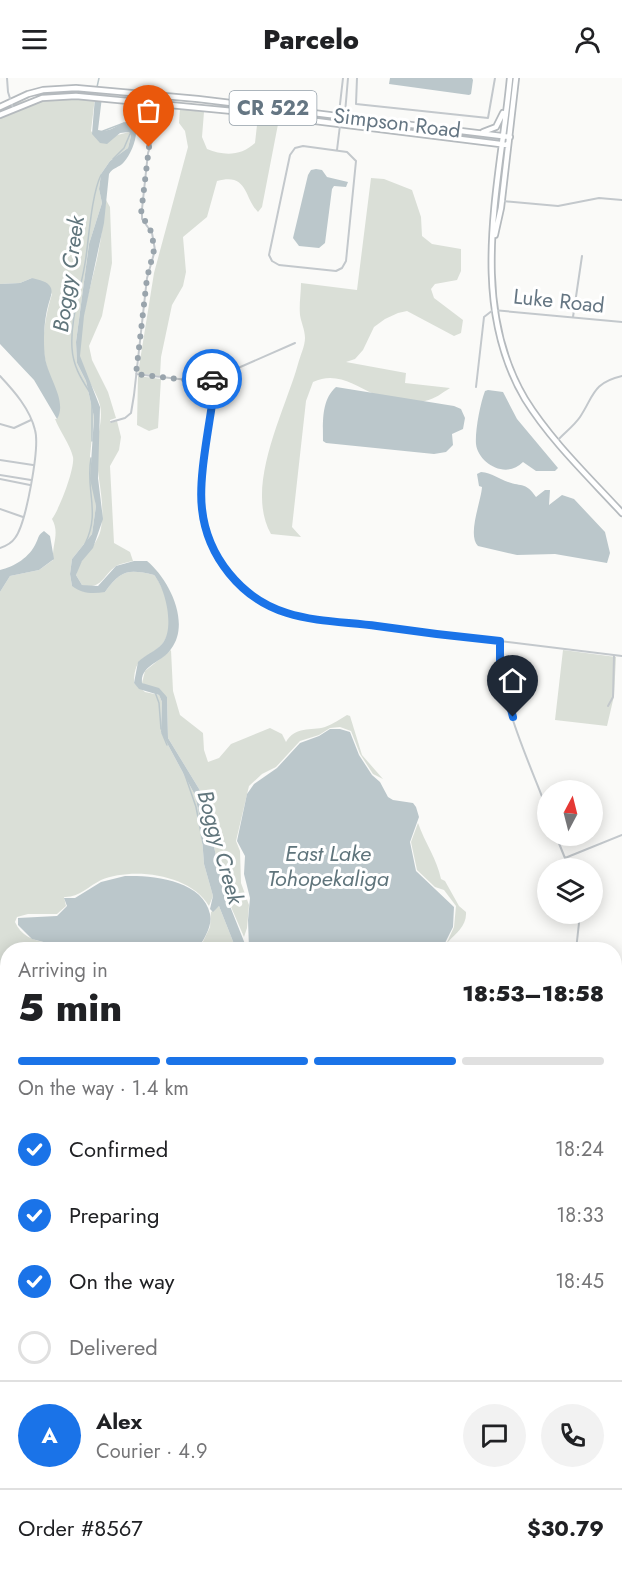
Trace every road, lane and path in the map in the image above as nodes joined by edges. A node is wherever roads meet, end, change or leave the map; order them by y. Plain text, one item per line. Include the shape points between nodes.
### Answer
1 (7, 78) edge
2 (344, 78) edge
3 (348, 78) edge
4 (357, 78) edge
5 (495, 78) edge
6 (509, 78) edge
7 (516, 78) edge
8 (183, 98) junction
9 (11, 101) junction
10 (165, 103) junction
11 (235, 104) junction
12 (0, 107) edge
13 (13, 108) junction
14 (224, 110) junction
15 (0, 115) edge
16 (341, 120) junction
17 (473, 133) junction
18 (503, 136) junction
19 (510, 137) junction
20 (502, 145) junction
21 (508, 145) junction
22 (337, 150) junction
23 (496, 193) junction
24 (622, 200) edge
25 (502, 201) junction
26 (495, 206) junction
27 (492, 249) junction
28 (582, 256) dead end
29 (493, 310) junction
30 (573, 317) junction
31 (622, 322) edge
32 (295, 344) dead end
33 (136, 374) junction
34 (0, 376) edge
35 (622, 376) edge
36 (213, 379) junction
37 (476, 387) dead end
38 (31, 420) junction
39 (111, 422) dead end
40 (0, 424) edge
41 (557, 441) junction
42 (0, 460) edge
43 (33, 465) junction
44 (0, 478) edge
45 (31, 480) junction
46 (31, 485) junction
47 (0, 509) edge
48 (622, 513) edge
49 (23, 517) junction
50 (0, 548) edge
51 (500, 641) junction
52 (614, 656) junction
53 (622, 656) edge
54 (608, 706) dead end
55 (537, 782) edge
56 (622, 835) edge
57 (560, 846) edge
58 (565, 858) joint
59 (579, 924) edge
60 (577, 942) edge

1 - 9 street
2 - 16 street
3 - 16 street
4 - 5 street via 356,104 488,118
6 - 17 main road via 501,121 493,130
6 - 18 main road
7 - 19 main road
8 - 9 main road, Simpson Road / CR 522 via 84,89 43,90
8 - 10 main road
8 - 11 main road, Simpson Road / CR 522
9 - 12 main road, Simpson Road / CR 522
9 - 13 street
10 - 13 main road, Simpson Road / CR 522 via 50,97
10 - 14 main road, Simpson Road / CR 522
10 - 33 street via 148,153 142,209 154,250
11 - 14 main road
11 - 16 main road, Simpson Road / CR 522
13 - 15 main road, Simpson Road / CR 522
14 - 16 main road, Simpson Road / CR 522
16 - 17 main road, Simpson Road / CR 522
16 - 20 main road, Simpson Road / CR 522
16 - 22 street
17 - 18 main road, Simpson Road / CR 522
18 - 19 main road, Simpson Road / CR 522
18 - 20 main road
19 - 21 main road
20 - 21 main road, Simpson Road / CR 522
20 - 23 main road
21 - 25 main road
22 - 22 street via 301,146 291,153 268,251 276,264 334,272 345,264 357,162 351,154
23 - 25 main road
23 - 26 main road
24 - 25 street via 599,198 558,206
25 - 26 main road
25 - 27 main road
26 - 27 main road
27 - 29 main road
28 - 30 street
29 - 30 street, Luke Road
29 - 37 street via 484,317
29 - 41 main road via 517,385
30 - 31 street, Luke Road
32 - 36 street
33 - 36 street via 196,381
33 - 39 street via 131,413
34 - 38 street
35 - 41 street via 595,390 580,418
36 - 51 street via 202,507 213,548 243,589 276,609 302,617
38 - 40 street via 14,428
38 - 43 street via 37,440
41 - 48 main road
42 - 43 street
43 - 45 street
44 - 45 street
44 - 46 street
45 - 46 street
46 - 49 street
47 - 49 street
49 - 50 street via 14,540
51 - 52 street
51 - 55 street via 504,692
52 - 53 street
52 - 54 street via 613,697
56 - 58 street
57 - 58 street
59 - 60 street

